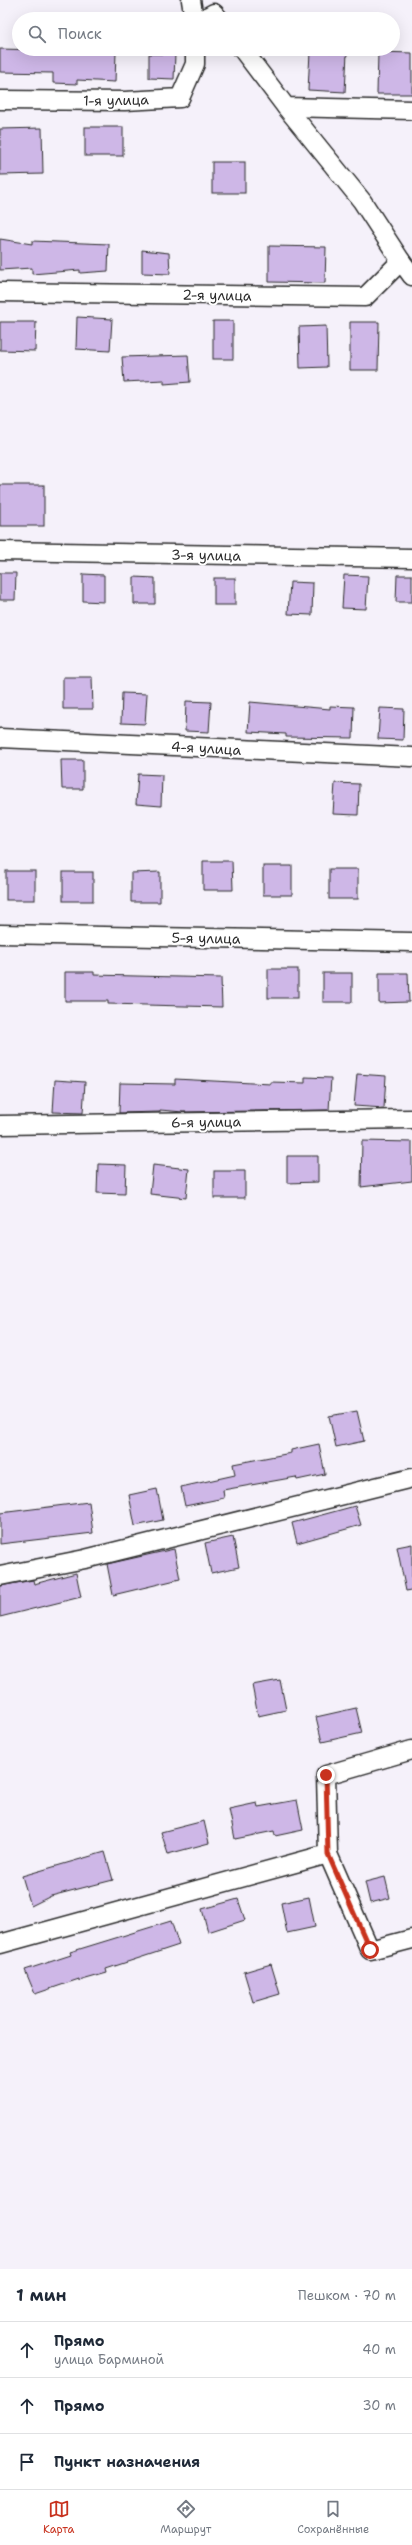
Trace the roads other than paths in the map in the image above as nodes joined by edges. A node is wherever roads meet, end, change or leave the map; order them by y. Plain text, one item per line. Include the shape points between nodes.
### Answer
1 (191, 0) edge
2 (193, 12) edge
3 (195, 56) edge
4 (247, 56) edge
5 (0, 100) edge
6 (286, 107) junction
7 (412, 110) edge
8 (401, 261) junction
9 (412, 276) edge
10 (0, 292) edge
11 (0, 551) edge
12 (412, 558) edge
13 (0, 738) edge
14 (412, 757) edge
15 (0, 934) edge
16 (412, 942) edge
17 (412, 1119) edge
18 (0, 1125) edge
19 (412, 1478) edge
20 (0, 1576) edge
21 (412, 1750) edge
22 (328, 1854) junction
23 (412, 1939) edge
24 (0, 1944) edge

1 - 2 street
3 - 5 street, 1-я улица via 195,64 180,98 125,101
4 - 6 street
6 - 7 street
6 - 8 street via 362,201
8 - 9 street
8 - 10 street, 2-я улица via 365,297
11 - 12 street, 3-я улица
13 - 14 street, 4-я улица
15 - 16 street, 5-я улица
17 - 18 street, 6-я улица
19 - 20 street via 85,1559
21 - 22 street via 326,1775
22 - 23 street via 370,1950
22 - 24 street

